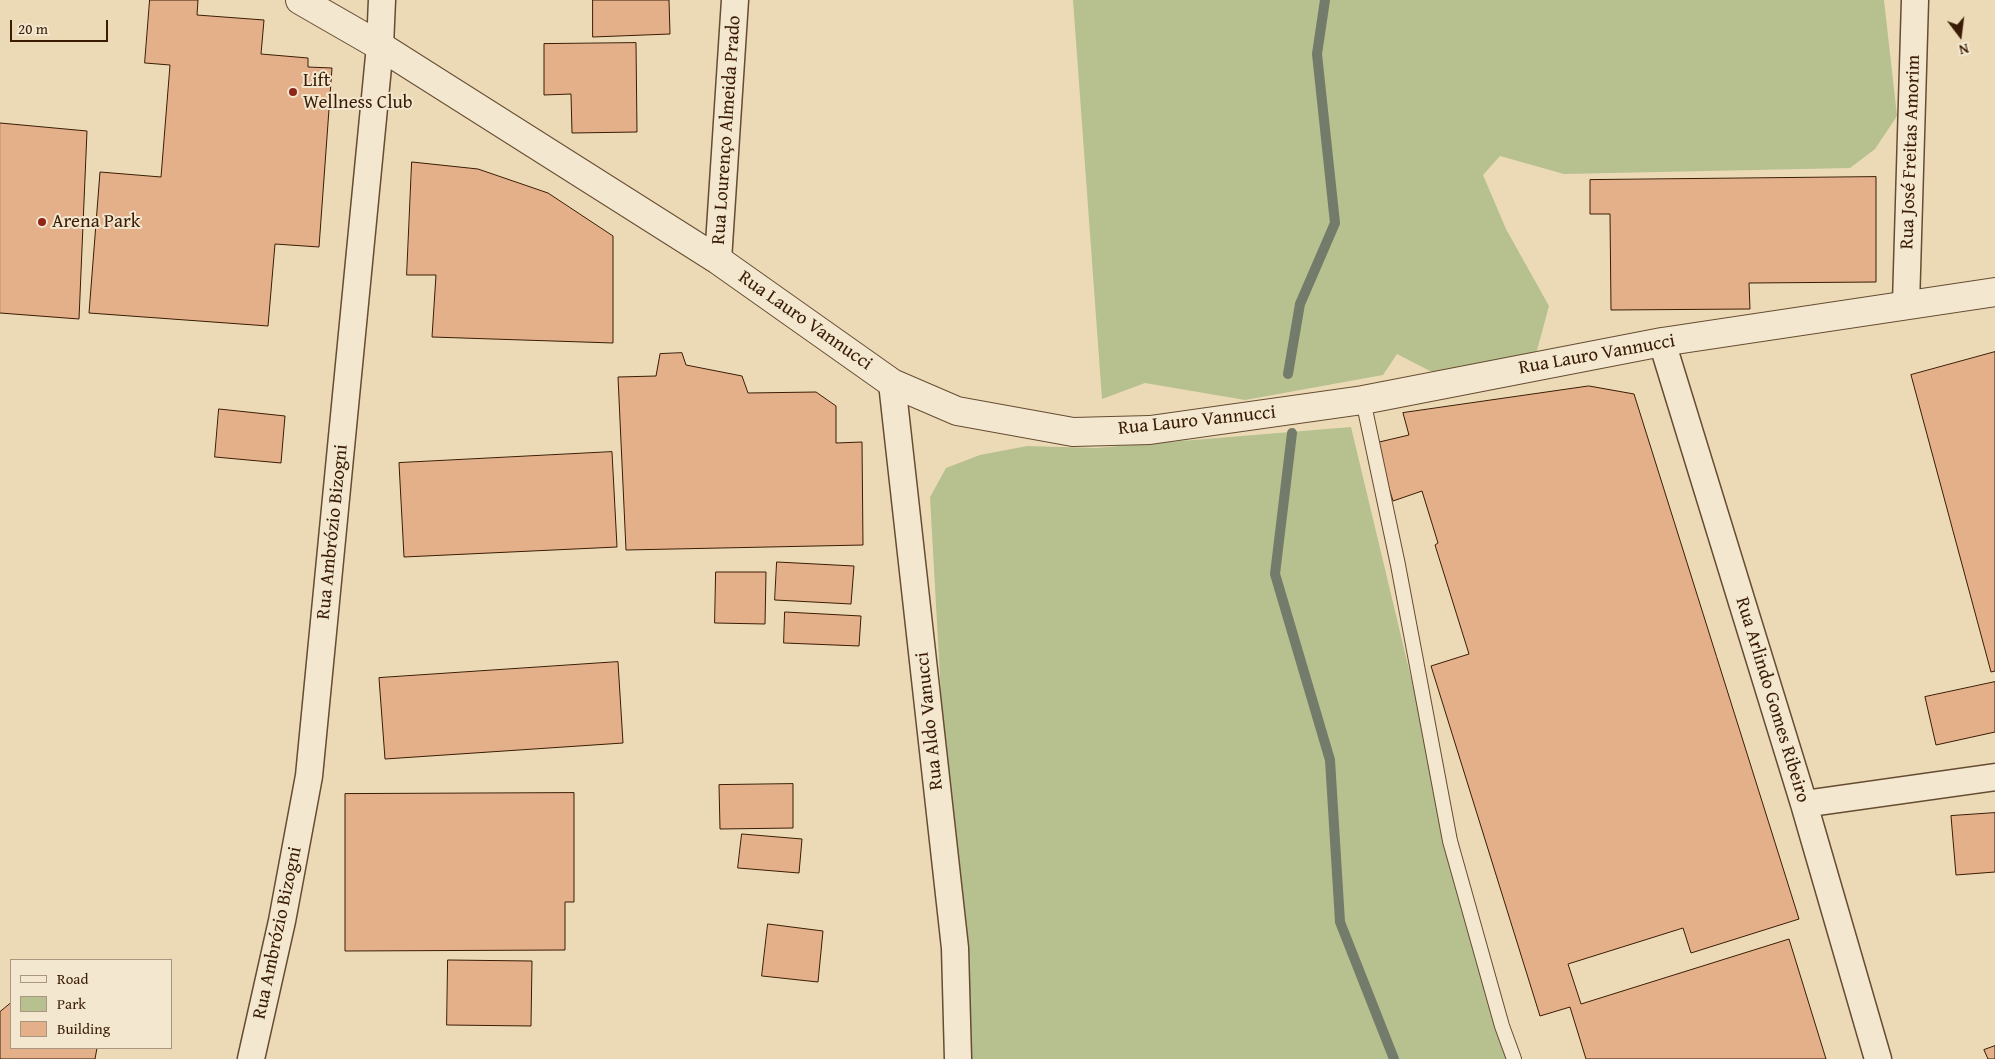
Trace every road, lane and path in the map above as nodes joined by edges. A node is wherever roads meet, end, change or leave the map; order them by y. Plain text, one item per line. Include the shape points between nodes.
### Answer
1 (300, 0) edge
2 (382, 0) edge
3 (736, 0) edge
4 (1915, 0) edge
5 (380, 46) junction
6 (718, 260) junction
7 (1995, 292) edge
8 (1906, 304) junction
9 (1662, 342) junction
10 (892, 383) junction
11 (1363, 400) junction
12 (1995, 778) edge
13 (1804, 804) junction
14 (251, 1059) edge
15 (958, 1059) edge
16 (1514, 1059) edge
17 (1878, 1059) edge

1 - 5 street, Rua Lauro Vannucci
2 - 5 street, Rua Ambrózio Bizogni
3 - 6 street, Rua Lourenço Almeida Prado
4 - 8 street, Rua José Freitas Amorim
5 - 6 street, Rua Lauro Vannucci
5 - 14 street, Rua Ambrózio Bizogni via 309,776 282,921
6 - 10 street, Rua Lauro Vannucci
7 - 8 street, Rua Lauro Vannucci
8 - 9 street, Rua Lauro Vannucci
9 - 11 street, Rua Lauro Vannucci
9 - 13 street, Rua Arlindo Gomes Ribeiro
10 - 11 street, Rua Lauro Vannucci via 957,411 1073,432 1150,430
10 - 15 street, Rua Aldo Vanucci via 955,948
11 - 16 lane via 1450,841
12 - 13 street
13 - 17 street, Rua Arlindo Gomes Ribeiro

